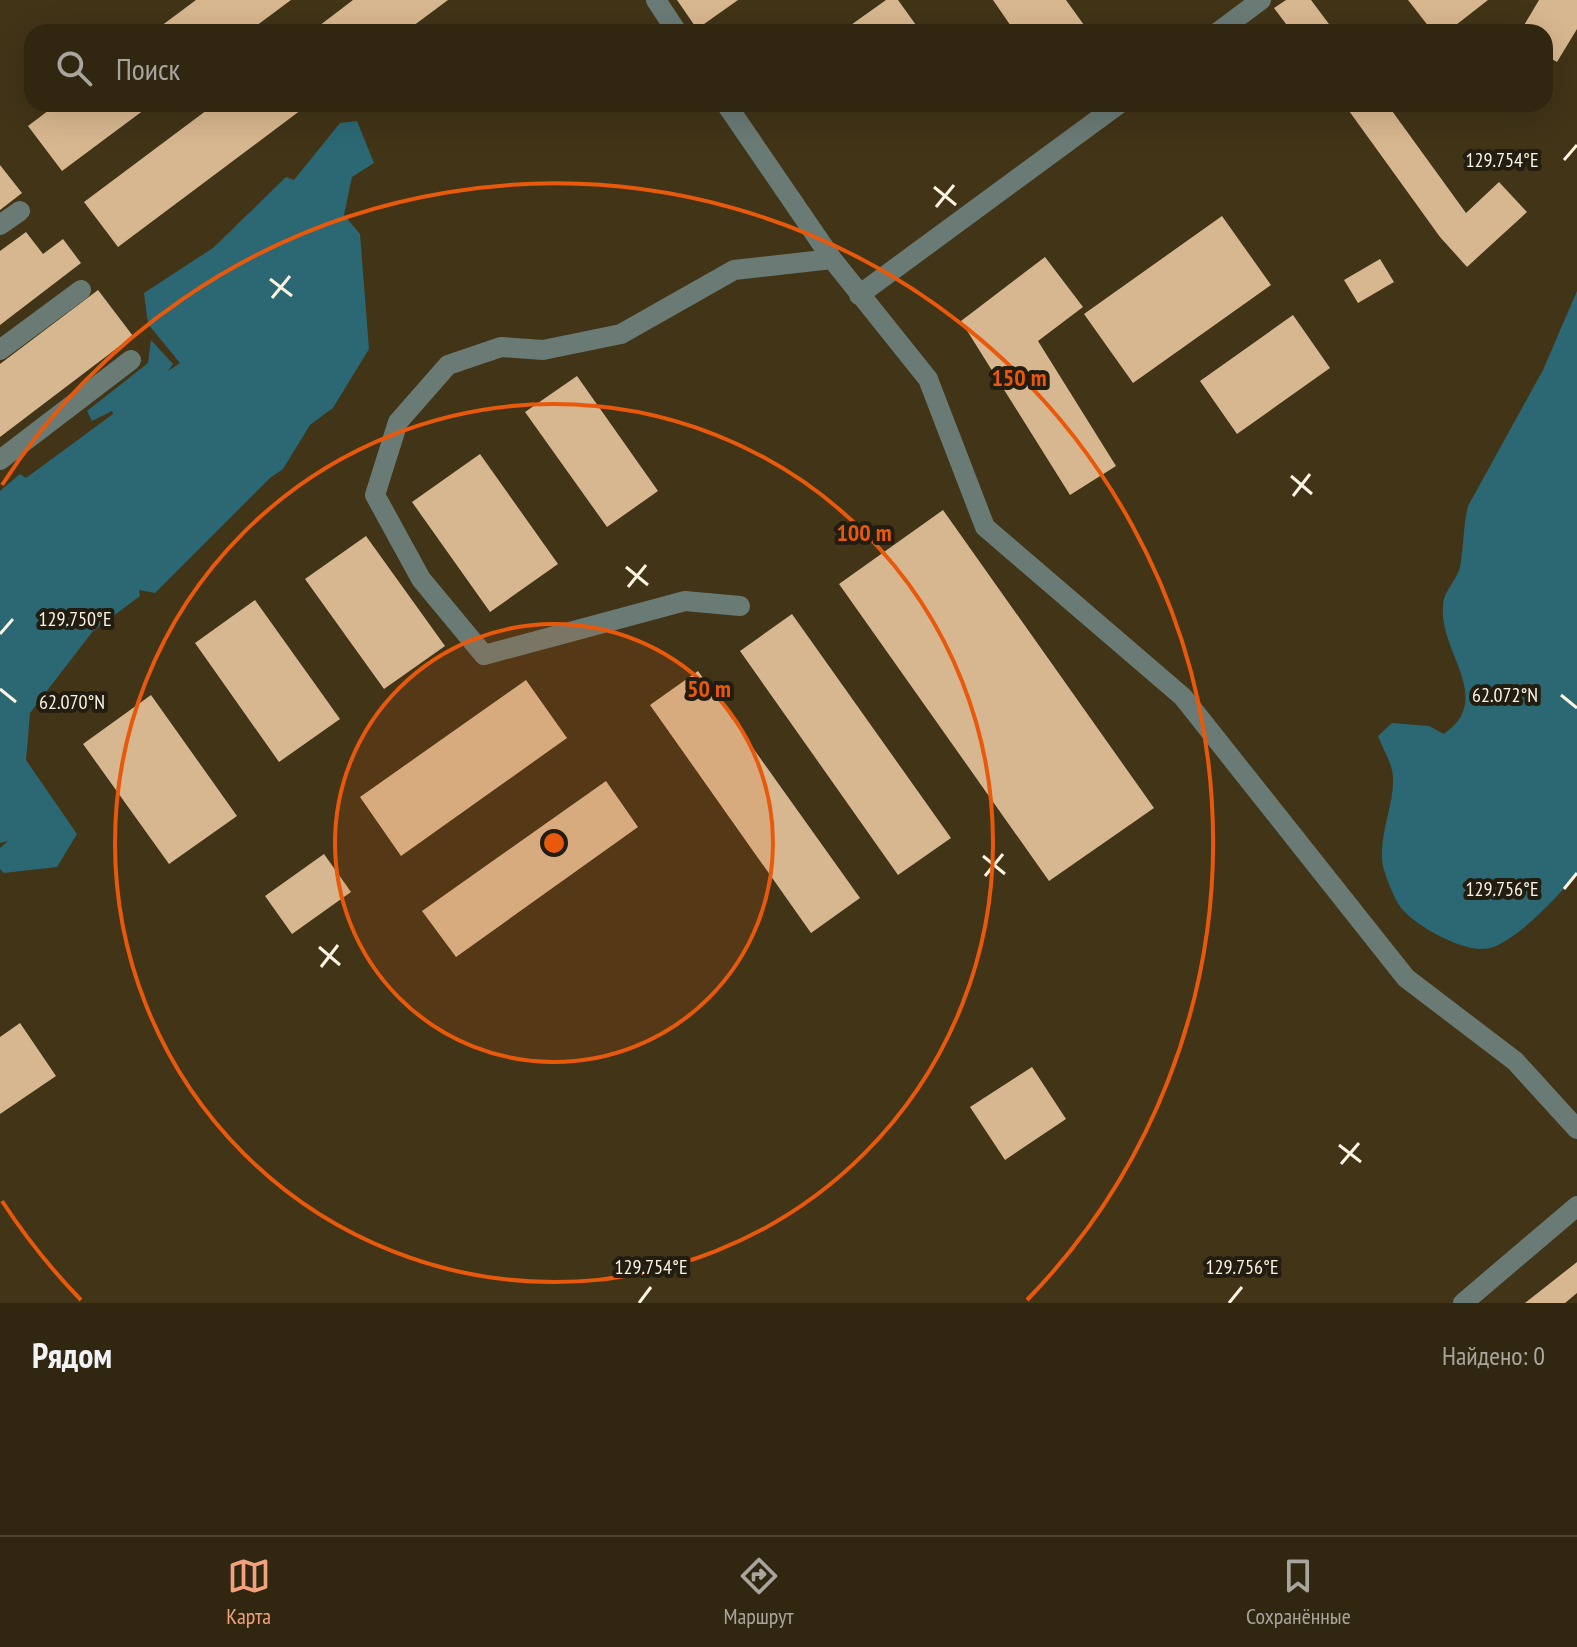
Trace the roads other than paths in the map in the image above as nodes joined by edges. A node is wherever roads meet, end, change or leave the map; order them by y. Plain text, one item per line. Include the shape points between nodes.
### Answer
1 (656, 0) edge
2 (1261, 0) edge
3 (672, 24) edge
4 (1229, 24) edge
5 (731, 112) edge
6 (1108, 112) edge
7 (20, 211) dead end
8 (0, 225) edge
9 (832, 259) junction
10 (81, 290) dead end
11 (859, 295) junction
12 (0, 350) edge
13 (131, 360) dead end
14 (0, 460) edge
15 (740, 606) dead end
16 (1577, 1129) edge
17 (1577, 1206) edge
18 (1463, 1303) edge

1 - 3 street
2 - 4 street
5 - 9 street
6 - 11 street
7 - 8 street
9 - 11 street
9 - 15 street via 734,270 621,334 543,350 501,347 448,365 398,422 375,495 421,579 484,655 685,601
10 - 12 street
11 - 16 street via 928,379 985,527 1183,697 1406,978 1515,1061
13 - 14 street
17 - 18 street

